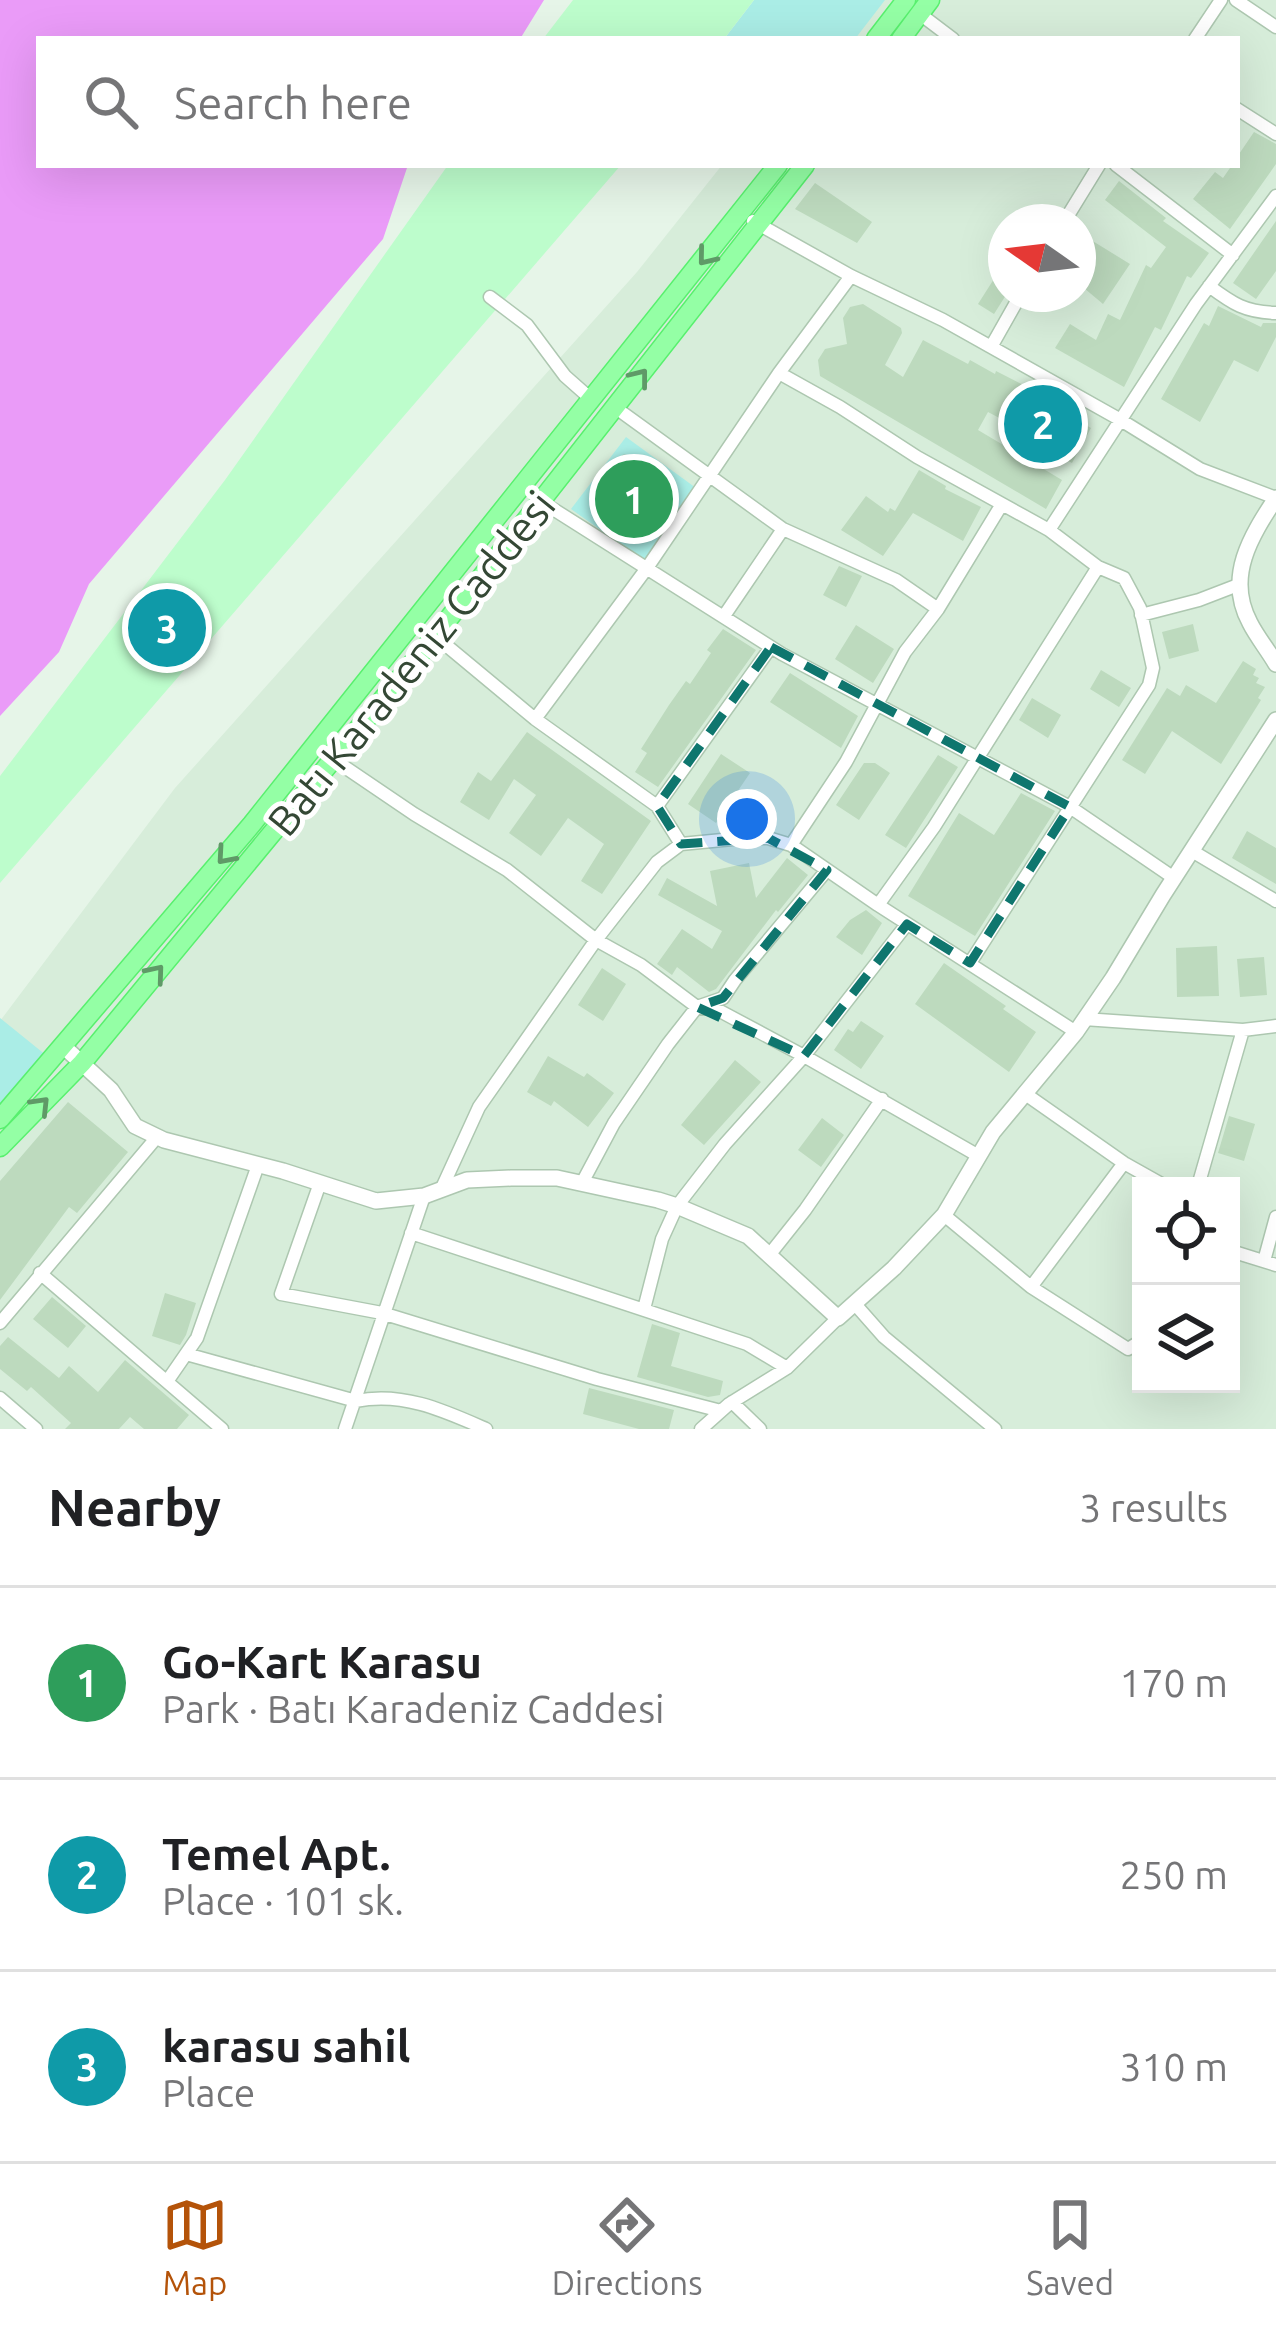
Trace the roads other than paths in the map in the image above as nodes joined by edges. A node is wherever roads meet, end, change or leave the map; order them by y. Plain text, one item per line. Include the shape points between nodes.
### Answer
1 (1220, 0) edge
2 (1236, 0) edge
3 (919, 5) edge
4 (1276, 27) edge
5 (880, 36) edge
6 (903, 36) edge
7 (950, 36) edge
8 (1197, 36) edge
9 (1240, 112) edge
10 (1276, 134) edge
11 (776, 168) edge
12 (803, 168) edge
13 (1098, 168) edge
14 (1120, 168) edge
15 (1276, 196) edge
16 (1075, 204) edge
17 (740, 214) junction
18 (760, 225) junction
19 (1232, 255) junction
20 (851, 276) junction
21 (1209, 286) junction
22 (490, 297) dead end
23 (1011, 312) edge
24 (1276, 313) edge
25 (991, 347) junction
26 (779, 373) junction
27 (592, 399) junction
28 (616, 408) junction
29 (1119, 418) junction
30 (625, 459) dead end
31 (625, 476) dead end
32 (711, 476) junction
33 (610, 477) junction
34 (1276, 498) edge
35 (542, 502) junction
36 (1002, 504) junction
37 (604, 517) dead end
38 (783, 529) junction
39 (1048, 530) junction
40 (1098, 567) junction
41 (647, 568) junction
42 (1238, 585) junction
43 (938, 609) junction
44 (1141, 615) junction
45 (724, 616) junction
46 (435, 636) junction
47 (771, 647) junction
48 (1276, 664) edge
49 (876, 706) junction
50 (535, 719) junction
51 (1276, 720) edge
52 (316, 746) junction
53 (979, 756) junction
54 (334, 760) junction
55 (657, 806) junction
56 (1070, 807) junction
57 (681, 844) junction
58 (791, 845) junction
59 (1192, 851) junction
60 (827, 870) junction
61 (1174, 878) junction
62 (1276, 901) edge
63 (878, 905) junction
64 (908, 924) junction
65 (596, 940) junction
66 (970, 963) junction
67 (697, 1007) junction
68 (1276, 1025) edge
69 (1080, 1026) junction
70 (1243, 1030) junction
71 (62, 1045) junction
72 (804, 1056) junction
73 (82, 1064) junction
74 (1024, 1093) junction
75 (882, 1099) junction
76 (0, 1119) edge
77 (157, 1137) junction
78 (0, 1147) edge
79 (977, 1155) junction
80 (1124, 1163) junction
81 (258, 1165) junction
82 (1149, 1177) edge
83 (1201, 1177) edge
84 (320, 1183) junction
85 (582, 1184) junction
86 (441, 1190) junction
87 (424, 1196) junction
88 (677, 1205) junction
89 (944, 1215) junction
90 (1276, 1217) edge
91 (411, 1233) junction
92 (770, 1254) junction
93 (1240, 1254) edge
94 (1270, 1263) edge
95 (40, 1273) junction
96 (1031, 1287) junction
97 (854, 1303) junction
98 (644, 1309) junction
99 (382, 1313) junction
100 (838, 1318) junction
101 (0, 1323) edge
102 (1132, 1346) edge
103 (186, 1354) junction
104 (787, 1368) junction
105 (169, 1380) junction
106 (0, 1398) edge
107 (356, 1401) junction
108 (726, 1407) junction
109 (219, 1428) edge
110 (480, 1428) edge
111 (36, 1429) edge
112 (345, 1429) edge
113 (700, 1429) edge
114 (760, 1429) edge
115 (995, 1429) edge

1 - 8 street
2 - 4 street
3 - 5 main road
3 - 6 main road
3 - 7 street
9 - 10 street
11 - 17 main road, Batı Karadeniz Caddesi
12 - 18 main road, Batı Karadeniz Caddesi
13 - 16 street
14 - 19 street
15 - 19 street
17 - 18 street
17 -> 27 main road, Batı Karadeniz Caddesi
18 - 20 street
28 -> 18 main road, Batı Karadeniz Caddesi
19 - 21 street
20 - 25 street
20 - 26 street
21 - 24 street via 1233,304
21 - 29 street
22 - 27 street via 527,325
23 - 25 street
25 - 29 street
26 - 32 street
26 - 36 street
27 - 52 main road, Batı Karadeniz Caddesi
28 - 32 street
28 - 35 main road, Batı Karadeniz Caddesi
29 - 34 street via 1200,469
29 - 39 street
30 - 33 lane
31 - 33 lane
32 - 38 street
32 - 41 street
33 - 37 lane via 596,496
34 - 42 street via 1247,542
35 - 41 street
35 - 46 main road, Batı Karadeniz Caddesi
36 - 39 street
36 - 43 street
38 - 43 street via 896,580
38 - 45 street
39 - 40 street
40 - 44 street via 1124,578
40 - 53 street
41 - 45 street
41 - 50 street
42 - 44 street
42 - 48 street via 1248,620
43 - 49 street
44 - 56 street via 1149,686
45 - 47 street
46 - 50 street
46 - 54 main road, Batı Karadeniz Caddesi
47 - 49 street
47 - 55 street
49 - 53 street
49 - 58 street
50 - 55 street
51 - 59 street
52 - 54 street
52 -> 71 main road, Batı Karadeniz Caddesi
53 - 56 street
53 - 63 street
54 - 65 street via 507,870
73 -> 54 main road, Batı Karadeniz Caddesi
55 - 57 street
56 - 61 street
56 - 66 street
57 - 58 street via 769,838
57 - 65 street via 657,862
58 - 60 street
59 - 61 street
59 - 62 street
60 - 63 street
60 - 67 street via 723,998
61 - 69 street
63 - 64 street
64 - 66 street
64 - 72 street
65 - 67 street
65 - 86 street via 479,1107
66 - 69 street
67 - 72 street via 718,1010
67 - 85 street
68 - 70 street
69 - 70 street
69 - 74 street
70 - 83 street
71 - 73 street
71 - 76 main road, Batı Karadeniz Caddesi
72 - 75 street
72 - 88 street
73 - 77 street via 135,1126
78 -> 73 main road, Batı Karadeniz Caddesi
74 - 79 street
74 - 80 street
75 - 79 street
75 - 92 street
77 - 81 street
77 - 95 street
79 - 89 street
80 - 82 street
80 - 96 street
81 - 84 street
81 - 103 street
84 - 87 street via 376,1201
84 - 99 street via 281,1294
85 - 86 street via 511,1178
85 - 88 street
86 - 87 street
87 - 91 street
88 - 92 street via 748,1235
88 - 98 street
89 - 96 street
89 - 97 street
90 - 94 street
91 - 98 street
91 - 99 street
92 - 100 street
93 - 94 street
95 - 101 street
95 - 105 street
96 - 102 street
97 - 100 street
97 - 115 street
98 - 104 street via 747,1344
99 - 107 street
99 - 108 street via 597,1379
100 - 104 street
103 - 105 street
103 - 107 street
104 - 108 street
105 - 109 street
106 - 111 street
107 - 110 street via 440,1408
107 - 112 street
108 - 113 street
108 - 114 street

